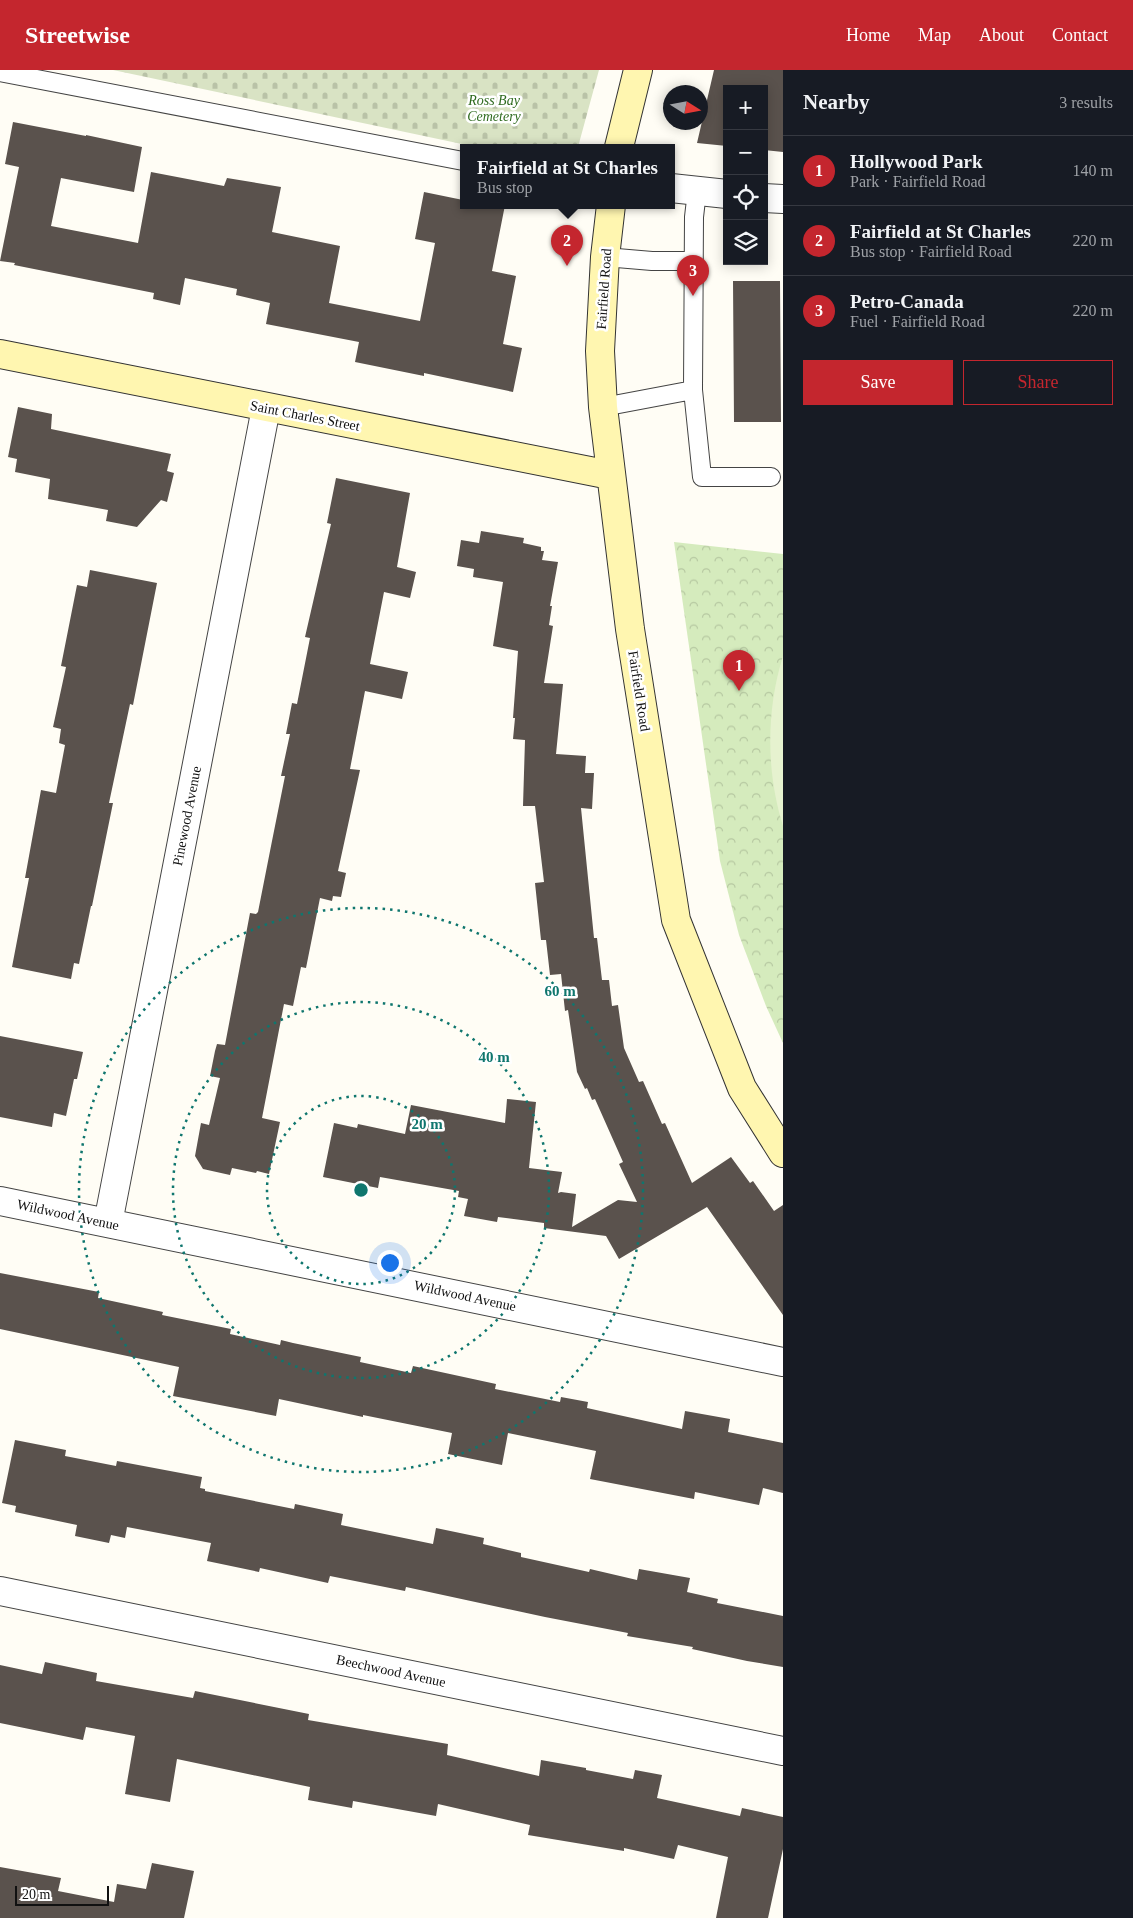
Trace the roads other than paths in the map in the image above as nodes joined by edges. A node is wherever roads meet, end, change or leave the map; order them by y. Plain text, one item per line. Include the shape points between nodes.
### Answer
1 (638, 70) edge
2 (0, 72) edge
3 (620, 144) edge
4 (460, 160) edge
5 (684, 190) edge
6 (723, 194) edge
7 (768, 198) edge
8 (783, 200) edge
9 (611, 209) edge
10 (605, 257) junction
11 (694, 261) junction
12 (0, 354) edge
13 (693, 390) junction
14 (603, 407) junction
15 (266, 408) junction
16 (610, 475) junction
17 (771, 477) dead end
18 (783, 1153) edge
19 (0, 1201) edge
20 (108, 1223) junction
21 (783, 1362) edge
22 (0, 1591) edge
23 (783, 1752) edge

1 - 3 street
2 - 4 lane
5 - 6 street
5 - 11 lane via 694,217
7 - 8 street
9 - 10 street, Fairfield Road
10 - 11 lane
10 - 14 street, Fairfield Road via 600,351
11 - 13 lane
12 - 15 street, Saint Charles Street
13 - 14 lane
13 - 17 lane via 702,477
14 - 16 street, Fairfield Road
15 - 16 street, Saint Charles Street
15 - 20 street, Pinewood Avenue
16 - 18 street, Fairfield Road via 630,629 676,920 742,1088
19 - 20 street, Wildwood Avenue
20 - 21 street, Wildwood Avenue
22 - 23 street, Beechwood Avenue

